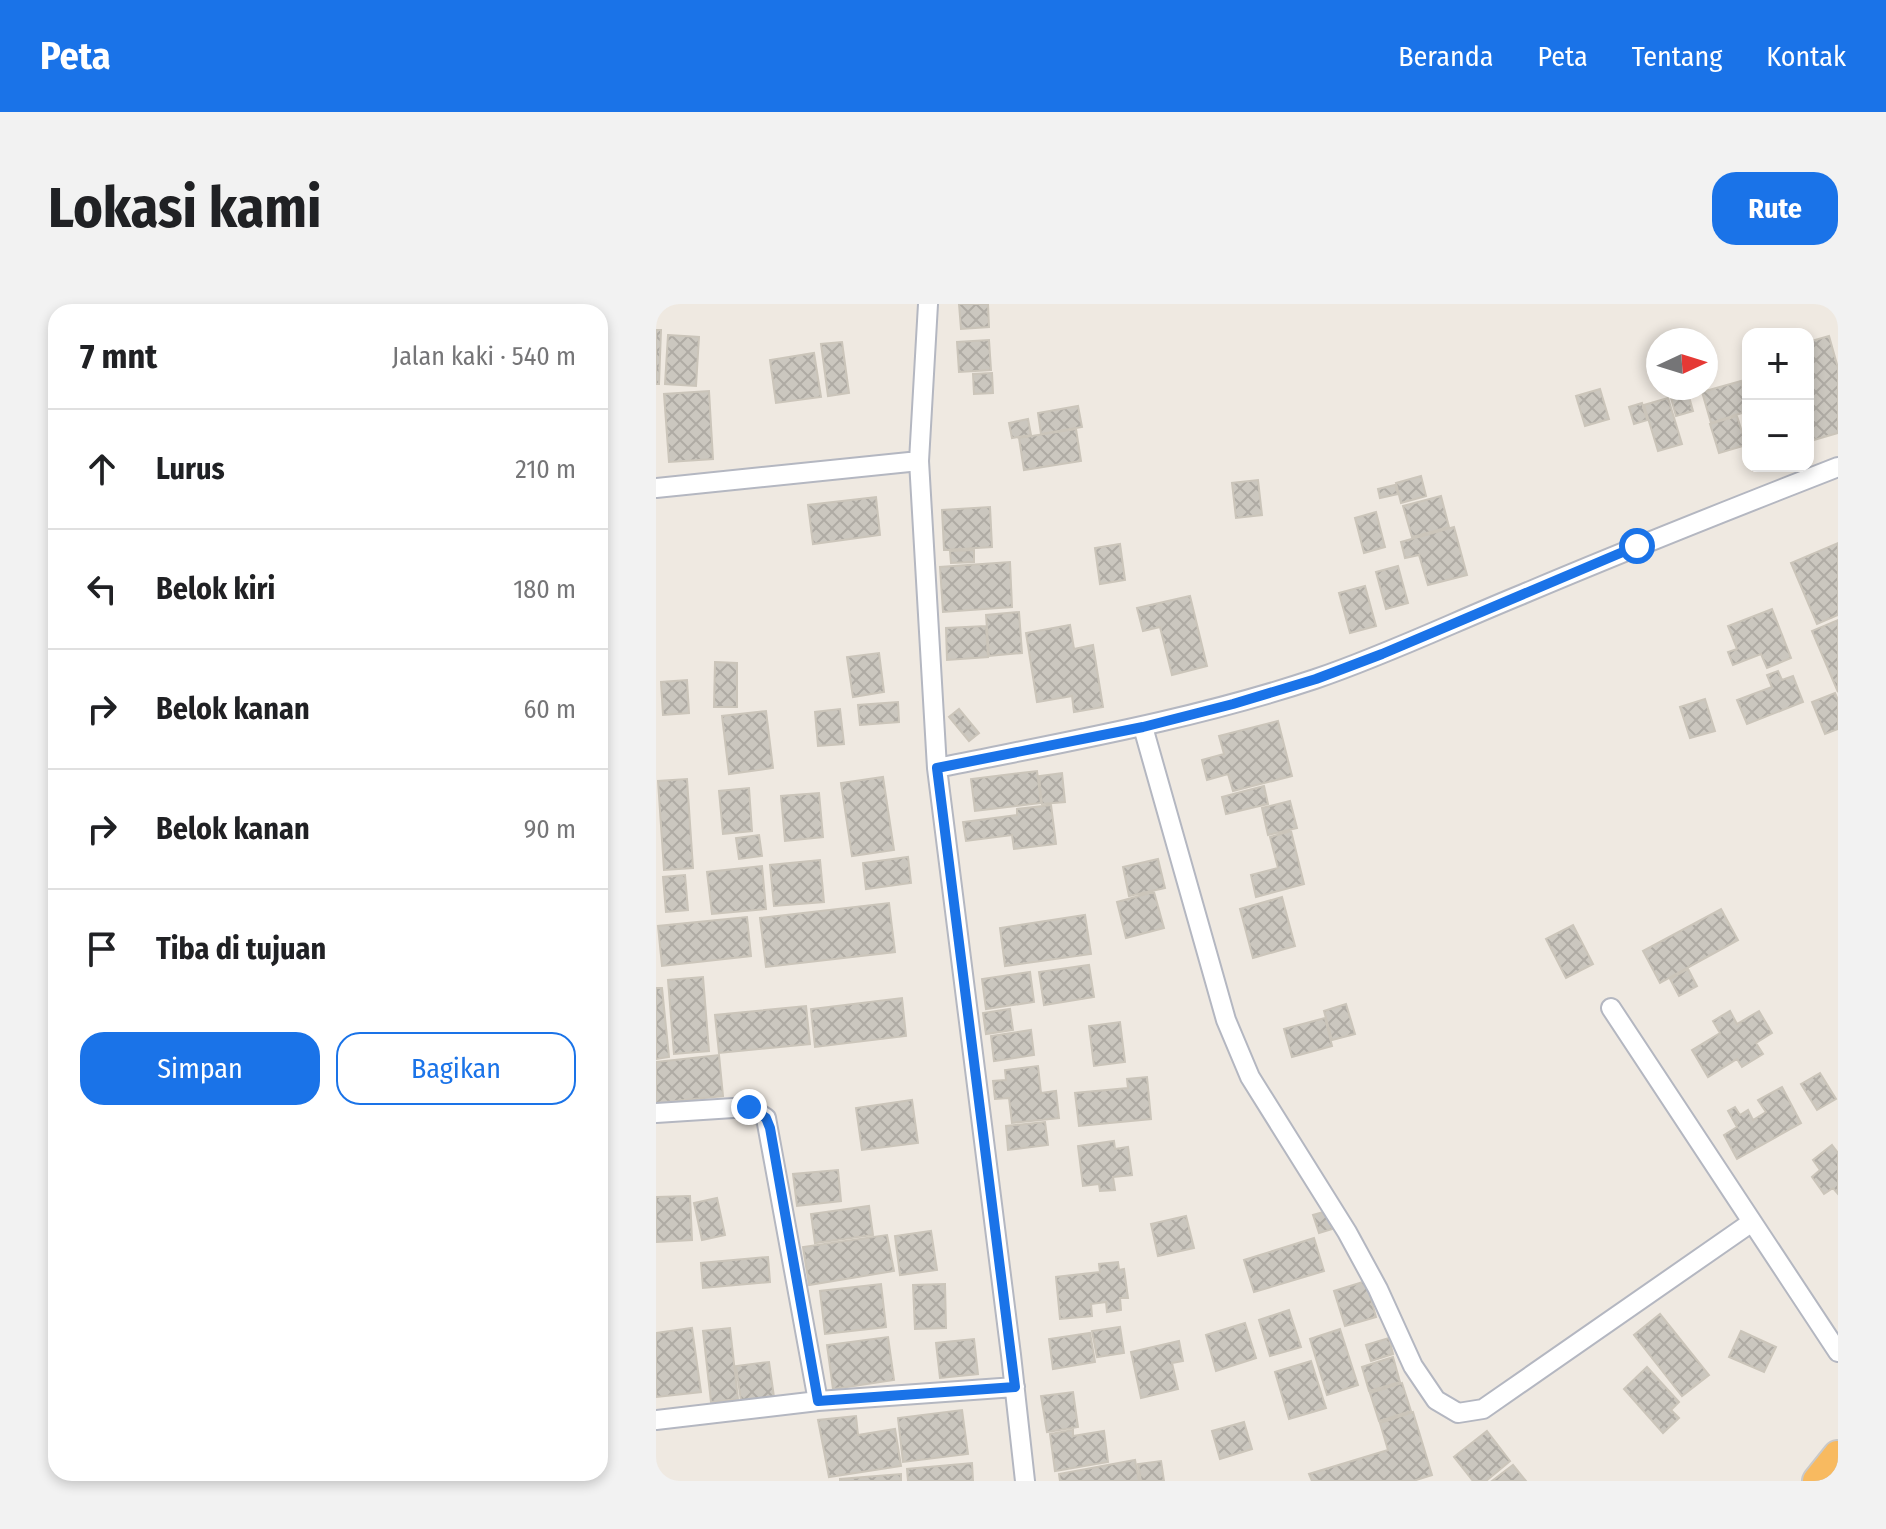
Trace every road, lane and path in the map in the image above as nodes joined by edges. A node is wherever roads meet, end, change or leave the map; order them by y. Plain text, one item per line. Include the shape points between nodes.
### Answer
1 (928, 304) edge
2 (919, 461) junction
3 (1838, 467) edge
4 (656, 488) edge
5 (1143, 727) junction
6 (937, 768) junction
7 (1611, 1008) dead end
8 (656, 1113) edge
9 (1752, 1222) junction
10 (1838, 1352) edge
11 (1015, 1387) junction
12 (818, 1401) junction
13 (656, 1420) edge
14 (1838, 1456) edge
15 (1025, 1481) edge
16 (1818, 1481) edge

1 - 2 street
2 - 4 street
2 - 6 street
3 - 5 street via 1316,679
5 - 6 street
5 - 9 street via 1238,1051 1347,1232 1413,1366 1436,1400 1458,1413 1483,1409
6 - 11 street
7 - 9 street
8 - 12 street via 749,1107 766,1118
9 - 10 street
11 - 12 street
11 - 15 street
12 - 13 street
14 - 16 highway

